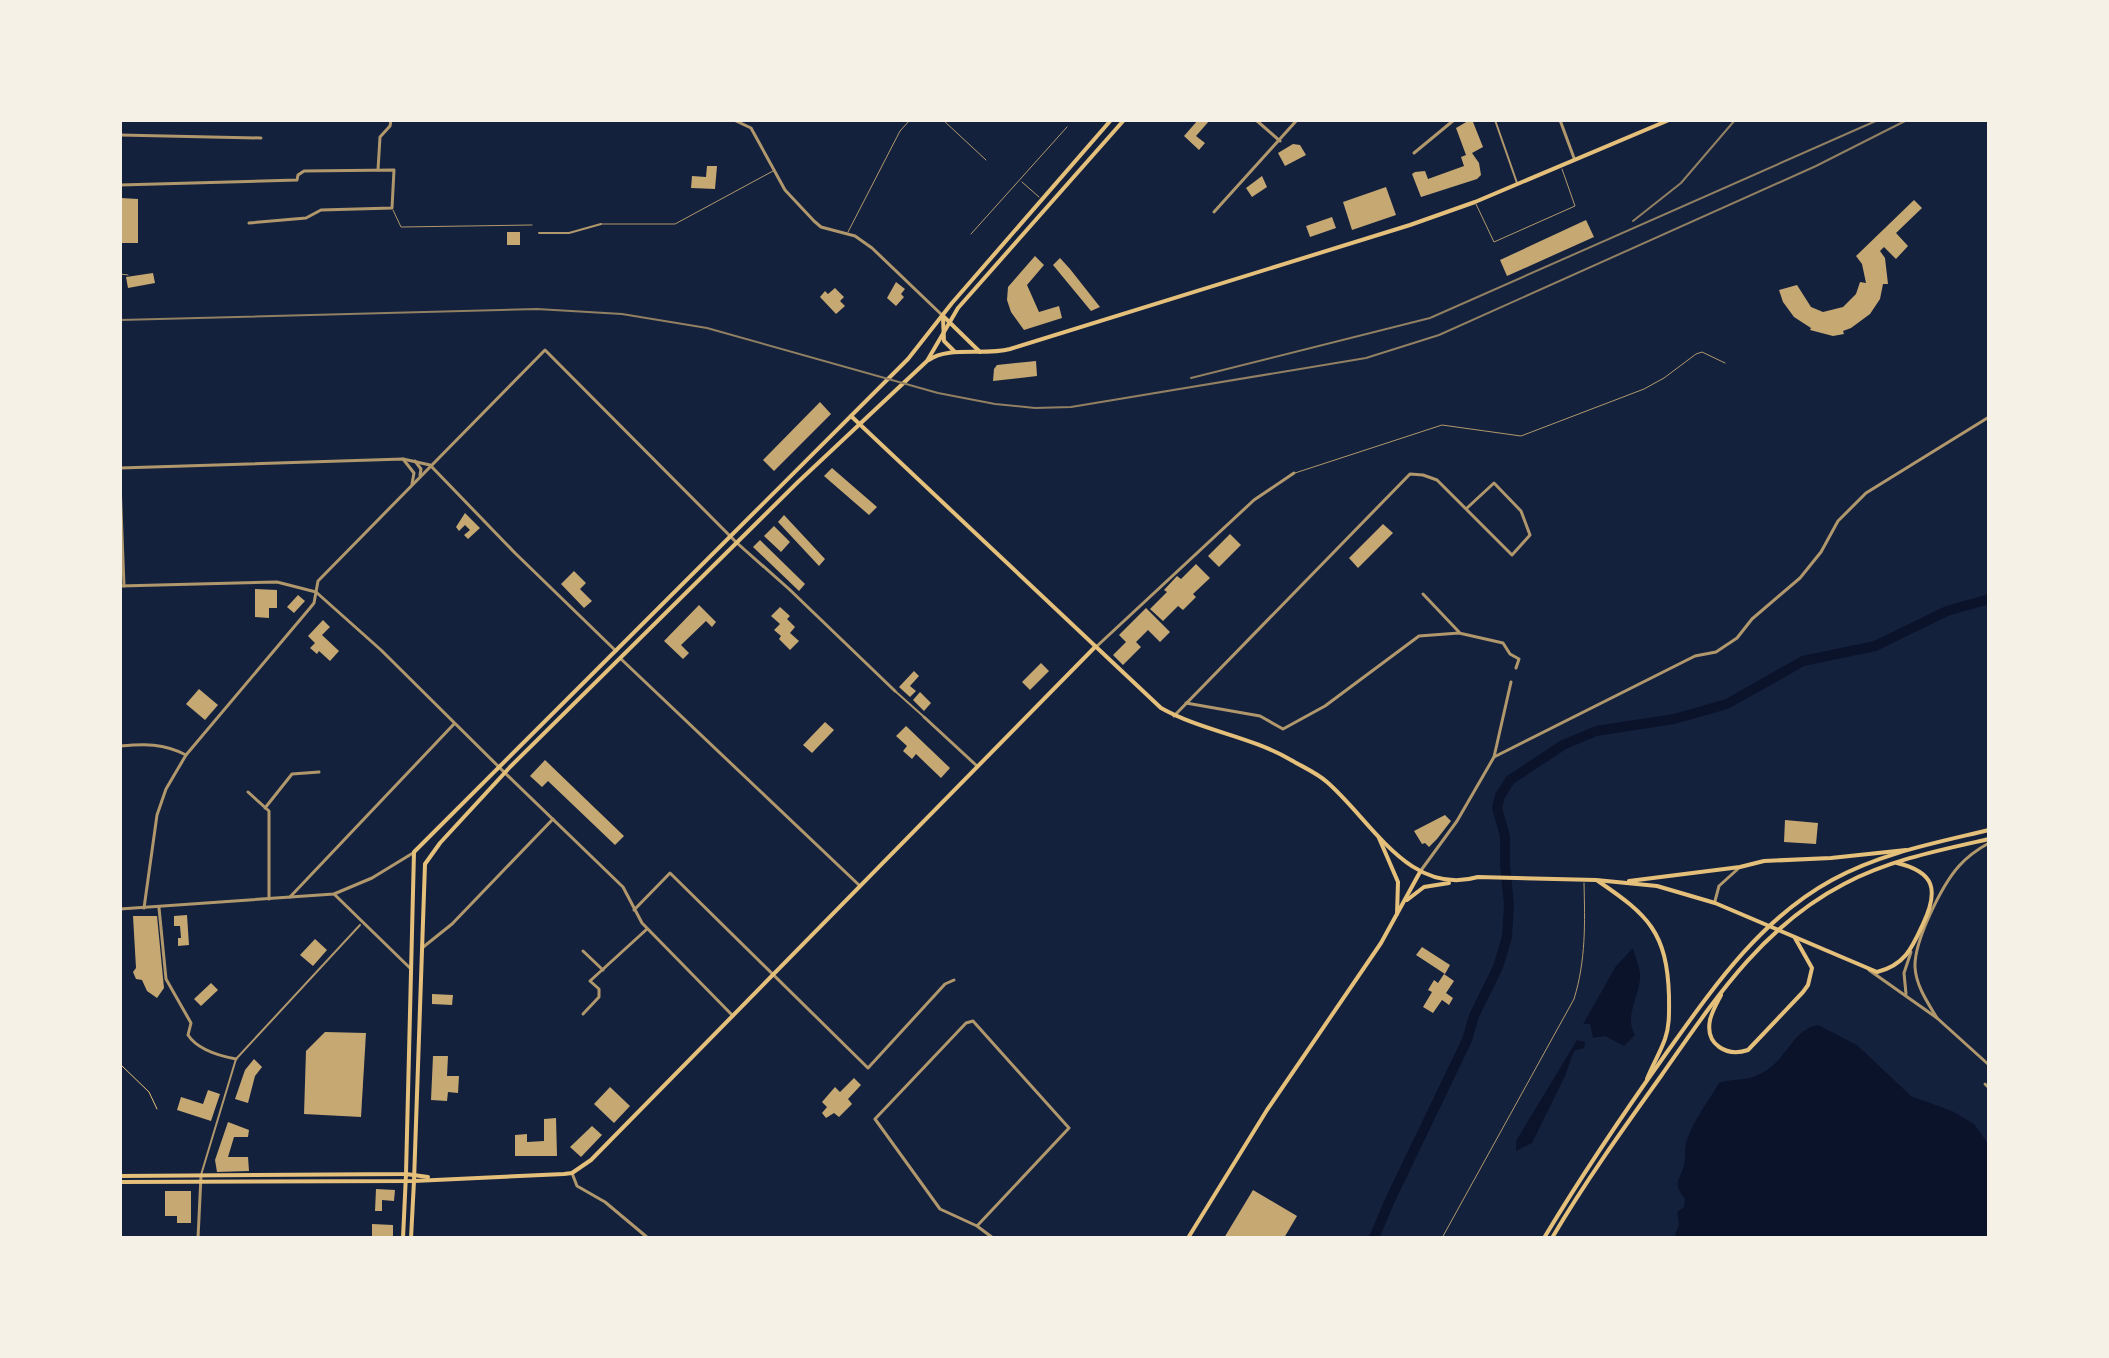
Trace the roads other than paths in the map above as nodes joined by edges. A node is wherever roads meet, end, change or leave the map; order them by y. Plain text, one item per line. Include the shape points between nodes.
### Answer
1 (391, 120) edge
2 (543, 120) edge
3 (660, 120) edge
4 (674, 120) edge
5 (734, 120) edge
6 (910, 120) edge
7 (943, 120) edge
8 (1111, 120) edge
9 (1124, 120) edge
10 (1256, 120) edge
11 (1297, 120) edge
12 (1454, 120) edge
13 (1495, 120) edge
14 (1560, 120) edge
15 (1669, 120) edge
16 (1067, 127) dead end
17 (120, 135) edge
18 (261, 138) dead end
19 (1280, 141) junction
20 (1414, 153) dead end
21 (1574, 158) junction
22 (986, 160) dead end
23 (1560, 165) junction
24 (378, 170) junction
25 (773, 171) junction
26 (1020, 180) junction
27 (1517, 183) junction
28 (120, 185) edge
29 (1041, 199) junction
30 (1475, 202) junction
31 (392, 208) junction
32 (1214, 212) dead end
33 (249, 223) dead end
34 (601, 224) joint
35 (532, 225) dead end
36 (848, 232) junction
37 (539, 233) dead end
38 (971, 234) dead end
39 (120, 274) edge
40 (128, 275) dead end
41 (943, 316) junction
42 (948, 323) junction
43 (942, 336) junction
44 (968, 342) junction
45 (958, 353) junction
46 (982, 353) junction
47 (927, 361) junction
48 (1725, 363) dead end
49 (851, 416) junction
50 (1989, 417) edge
51 (861, 425) junction
52 (403, 459) junction
53 (415, 461) junction
54 (430, 465) junction
55 (120, 468) edge
56 (1294, 473) joint
57 (420, 475) junction
58 (120, 483) edge
59 (412, 484) junction
60 (1467, 508) junction
61 (730, 536) junction
62 (737, 543) junction
63 (122, 586) edge
64 (316, 592) junction
65 (1423, 594) dead end
66 (1459, 633) junction
67 (1095, 647) junction
68 (616, 651) junction
69 (621, 659) junction
70 (1516, 668) dead end
71 (1511, 685) dead end
72 (895, 691) joint
73 (1186, 703) junction
74 (1174, 716) junction
75 (924, 717) joint
76 (454, 724) junction
77 (120, 746) edge
78 (186, 755) junction
79 (1494, 757) junction
80 (977, 766) junction
81 (498, 767) junction
82 (319, 772) dead end
83 (505, 773) junction
84 (248, 792) dead end
85 (265, 808) junction
86 (553, 819) junction
87 (1989, 830) edge
88 (1377, 833) junction
89 (1989, 841) edge
90 (1909, 849) junction
91 (414, 852) junction
92 (1894, 863) junction
93 (1740, 867) junction
94 (1420, 872) junction
95 (1584, 880) junction
96 (1596, 880) junction
97 (1460, 882) junction
98 (1627, 882) junction
99 (859, 886) junction
100 (334, 894) junction
101 (290, 897) junction
102 (269, 899) junction
103 (1715, 903) junction
104 (1402, 906) junction
105 (144, 908) junction
106 (159, 908) junction
107 (120, 909) edge
108 (634, 910) junction
109 (1396, 916) junction
110 (360, 925) dead end
111 (648, 929) junction
112 (1793, 936) junction
113 (1912, 948) junction
114 (420, 950) junction
115 (583, 951) dead end
116 (411, 969) junction
117 (603, 970) junction
118 (1869, 970) junction
119 (772, 976) junction
120 (954, 980) dead end
121 (1728, 982) junction
122 (1906, 994) junction
123 (583, 1014) dead end
124 (733, 1016) junction
125 (1937, 1018) junction
126 (236, 1059) junction
127 (1989, 1065) edge
128 (1645, 1083) junction
129 (572, 1173) junction
130 (120, 1176) edge
131 (201, 1178) junction
132 (406, 1178) junction
133 (414, 1178) junction
134 (120, 1182) edge
135 (977, 1226) junction
136 (198, 1238) edge
137 (403, 1238) edge
138 (411, 1238) edge
139 (648, 1238) edge
140 (993, 1238) edge
141 (1188, 1238) edge
142 (1442, 1238) edge
143 (1544, 1238) edge
144 (1552, 1238) edge

1 - 24 street via 380,137
2 - 3 street
3 - 4 street
5 - 25 street via 751,128
6 - 36 lane
7 - 22 lane
8 - 29 main road
9 - 42 main road
10 - 19 street
11 - 19 street
12 - 20 street
13 - 27 street
14 - 21 street
15 - 21 main road
16 - 26 lane
17 - 18 street
19 - 32 street
21 - 23 main road
23 - 27 main road
23 - 30 lane via 1575,206 1494,242
24 - 28 street via 304,171 297,180
24 - 31 street via 394,170
25 - 34 lane via 675,224
25 - 36 street via 821,227
26 - 29 lane
26 - 38 lane
27 - 30 main road
29 - 41 main road
30 - 46 main road via 1304,259 1010,349
31 - 33 street via 321,210 306,218
31 - 35 lane via 401,227
34 - 37 street via 569,233
36 - 41 street
39 - 40 lane
41 - 42 main road
41 - 43 main road
41 - 49 main road
42 - 43 main road
42 - 44 main road
43 - 45 main road
43 - 47 main road
44 - 45 main road
44 - 46 main road
45 - 46 main road
45 - 47 main road via 937,354
47 - 51 main road
48 - 56 lane via 1702,352 1644,389 1521,436 1442,425
49 - 51 main road
49 - 61 main road
50 - 79 street via 1866,493 1838,521 1800,578 1737,638
51 - 62 main road
51 - 67 main road
52 - 53 street
52 - 55 street
52 - 59 street via 414,473
53 - 54 street
53 - 57 street
54 - 57 street
54 - 61 street via 545,350
54 - 68 street
56 - 67 street via 1254,500
57 - 59 street
58 - 63 street
59 - 64 street via 318,581
60 - 60 street via 1512,555 1530,535 1521,511 1494,483
60 - 73 street via 1437,480 1410,474
61 - 62 street
61 - 68 main road
62 - 69 main road
62 - 72 street
63 - 64 street via 277,582
64 - 76 street
64 - 78 street via 310,608
65 - 66 street
66 - 70 street via 1503,643 1519,659
66 - 73 street via 1419,636 1325,706 1283,729 1260,716
67 - 74 main road
67 - 80 main road
68 - 81 main road
69 - 83 main road
69 - 99 street
71 - 79 street
72 - 75 street
73 - 74 street
74 - 88 main road via 1256,742 1315,773
75 - 80 street
76 - 81 street
76 - 101 street
77 - 78 street via 155,744
78 - 105 street via 157,815
79 - 94 street
80 - 99 main road
81 - 83 street
81 - 91 main road
82 - 85 street via 292,774
83 - 86 street
83 - 114 main road via 425,864
84 - 85 street
85 - 102 street
86 - 108 street via 623,887
86 - 114 street
87 - 90 main road
88 - 94 main road
88 - 109 main road via 1398,882
89 - 92 main road
89 - 125 street via 1949,879 1916,955 1919,984
90 - 93 main road
90 - 128 main road via 1841,876 1783,913 1739,956
91 - 100 street
91 - 116 main road
92 - 113 main road via 1915,868 1931,884 1931,907
92 - 121 main road via 1841,885 1789,919
93 - 98 main road
93 - 103 street via 1719,886
94 - 97 main road
94 - 104 main road
95 - 96 main road
95 - 97 main road via 1478,877
95 - 142 lane via 1585,938 1574,999
96 - 98 main road
96 - 128 main road via 1642,913 1667,967 1669,1025
97 - 104 main road via 1424,887
98 - 103 main road
99 - 119 main road
100 - 101 street
100 - 116 street
101 - 102 street
102 - 106 street
103 - 112 main road
104 - 109 main road
105 - 106 street
105 - 107 street
106 - 126 street via 166,979 191,1023 188,1035
108 - 111 street
108 - 119 street via 670,873
109 - 141 main road
110 - 126 street
111 - 117 street
111 - 124 street
112 - 118 main road
112 - 121 main road via 1812,968 1808,985 1758,1043 1738,1054 1719,1048 1709,1032 1711,1014
113 - 118 main road via 1898,965
113 - 122 street via 1904,973
114 - 133 main road
115 - 117 street
116 - 132 main road
117 - 123 street via 590,981 599,997
118 - 122 street
119 - 120 street via 868,1068
119 - 124 main road
121 - 144 main road via 1597,1165
122 - 125 street
124 - 129 main road
125 - 127 street
126 - 131 street
128 - 143 main road
129 - 133 main road
129 - 139 street via 577,1186
130 - 131 main road
131 - 132 main road
131 - 134 main road
131 - 136 street
132 - 133 main road
132 - 137 main road
133 - 138 main road
135 - 135 street via 940,1209 875,1119 973,1021 1069,1128
135 - 140 street

